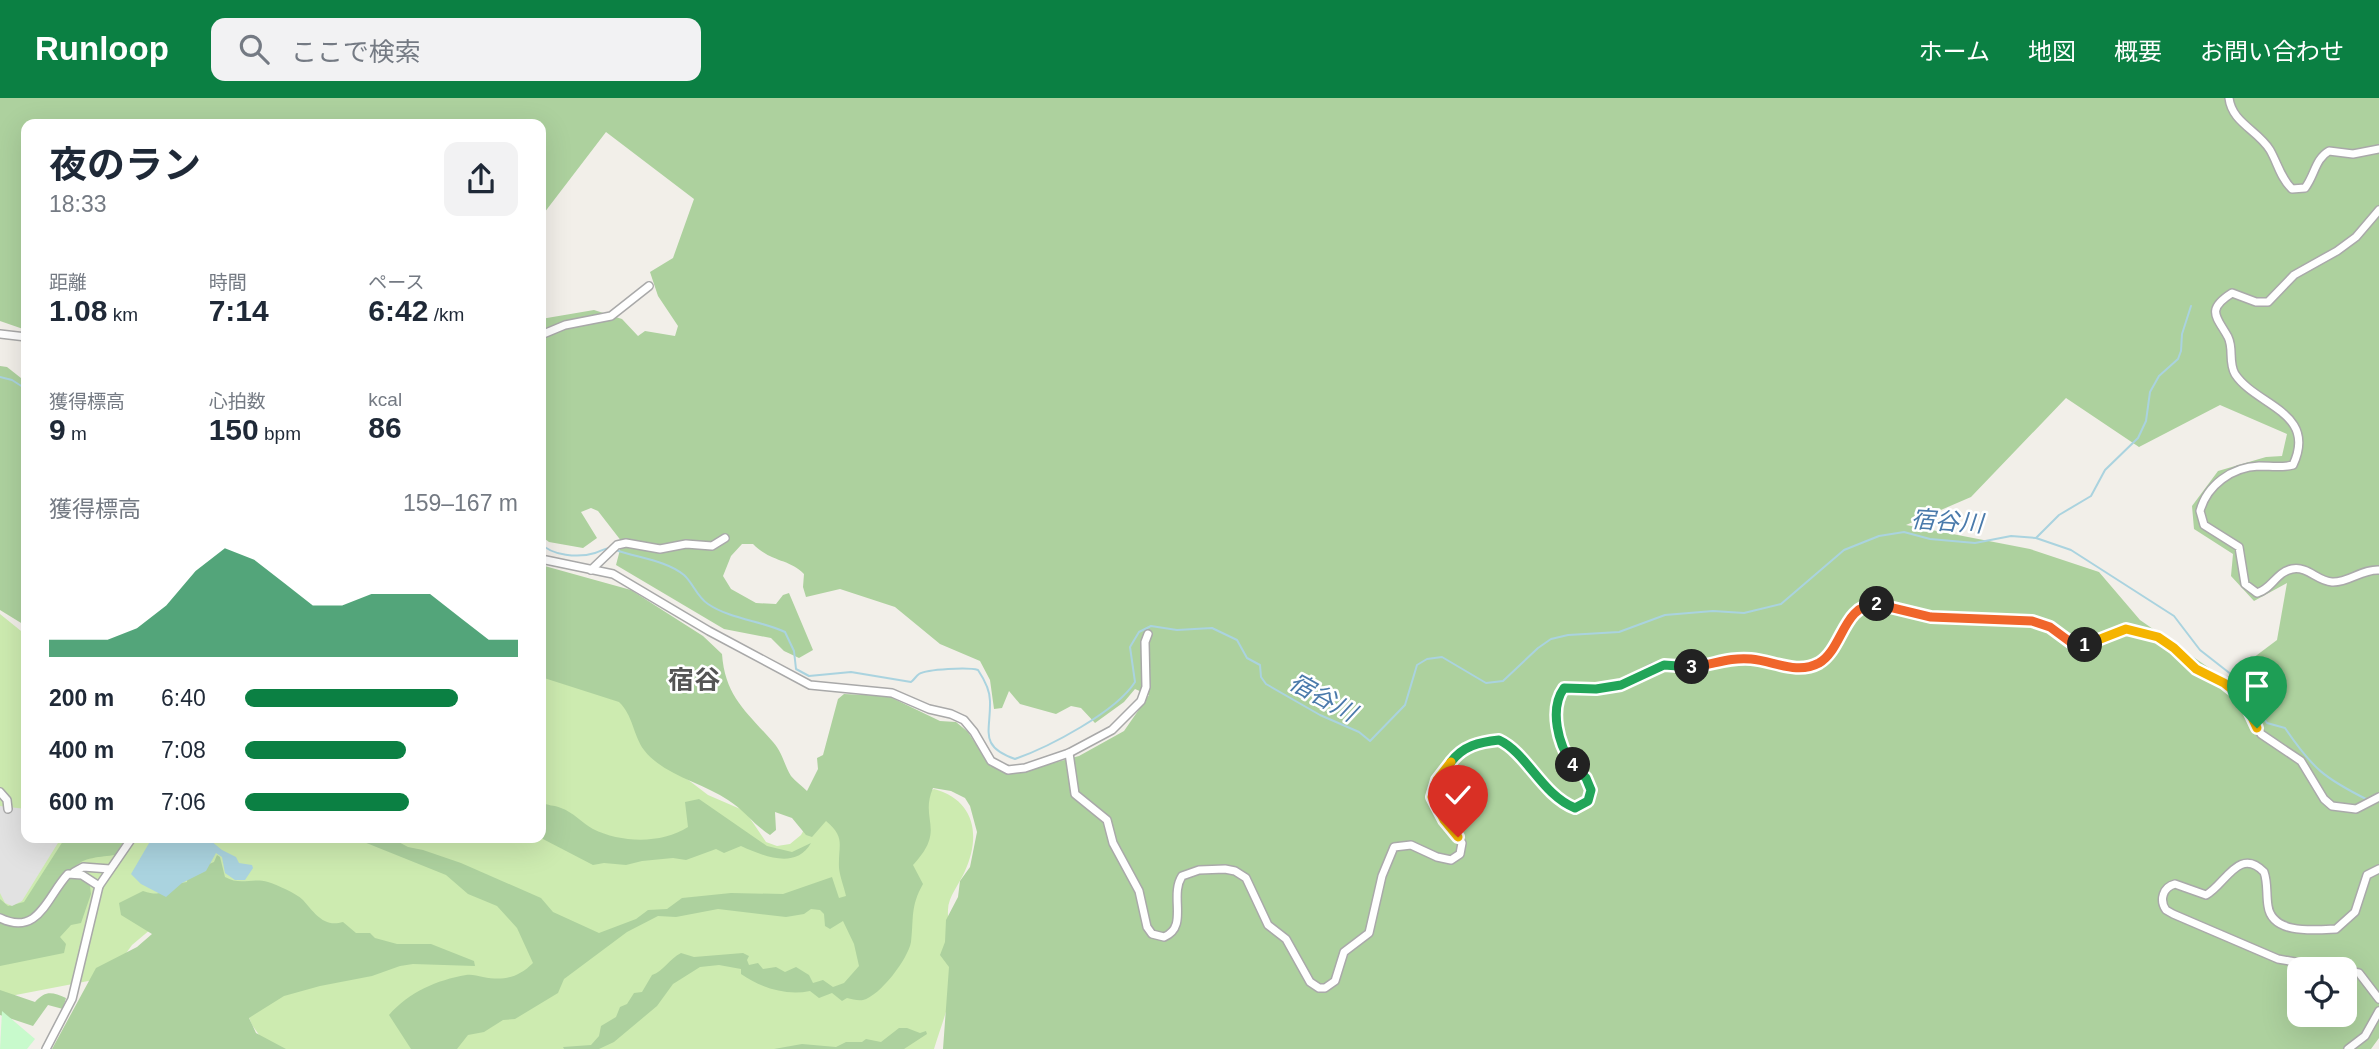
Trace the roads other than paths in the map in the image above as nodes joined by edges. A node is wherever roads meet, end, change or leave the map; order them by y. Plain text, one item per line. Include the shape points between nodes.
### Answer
1 (2229, 98) edge
2 (2379, 149) edge
3 (2379, 210) edge
4 (649, 286) dead end
5 (546, 333) edge
6 (0, 334) edge
7 (21, 336) edge
8 (725, 538) dead end
9 (546, 560) edge
10 (592, 570) junction
11 (2379, 570) edge
12 (1148, 634) dead end
13 (1069, 754) junction
14 (0, 792) edge
15 (2379, 797) edge
16 (8, 809) dead end
17 (128, 843) edge
18 (110, 869) junction
19 (2379, 869) edge
20 (74, 873) junction
21 (99, 886) junction
22 (0, 918) edge
23 (2379, 999) edge
24 (2379, 1011) edge
25 (46, 1049) edge
26 (2348, 1049) edge

1 - 2 street via 2233,112 2265,143 2292,189 2305,188 2320,156 2329,150 2353,154
3 - 11 street via 2356,237 2294,275 2268,302 2232,293 2220,303 2216,321 2230,343 2235,373 2256,394 2285,412 2298,437 2296,458 2283,468 2237,470 2214,486 2200,511 2204,525 2239,547 2245,584 2258,593 2291,569 2301,568 2319,579 2338,582 2366,569
4 - 5 street via 611,316
6 - 7 street
8 - 10 street via 712,546 660,549 625,543 617,545
9 - 10 street
10 - 13 street via 633,584 810,685 892,693 964,720 990,761 1009,769
12 - 13 street via 1146,687 1141,701 1112,730
13 - 15 street via 1074,794 1107,820 1113,842 1139,891 1152,934 1164,937 1174,930 1178,922 1175,888 1182,876 1199,870 1235,871 1246,878 1268,925 1286,939 1310,982 1319,988 1332,985 1344,953 1369,933 1382,876 1394,848 1410,845 1451,860 1460,854 1462,842 1444,820 1432,791 1458,752 1490,741 1505,743 1556,796 1575,808 1588,801 1591,790 1562,745 1556,705 1564,688 1606,688 1654,667 1698,666 1724,659 1753,659 1800,669 1823,660 1854,615 1871,604 1931,617 2032,621 2080,646 2126,629 2158,637 2196,669 2243,698 2261,734 2301,761 2332,806 2356,809
14 - 16 street
17 - 18 street
18 - 20 street via 83,867
18 - 21 street
19 - 23 street via 2367,875 2355,912 2336,929 2295,929 2276,920 2268,909 2264,872 2255,864 2235,867 2206,895 2175,884 2162,899 2173,914 2278,958 2359,973
20 - 21 street
20 - 22 street via 61,881 36,917 17,923
21 - 25 street via 72,999
24 - 26 street via 2368,1032

